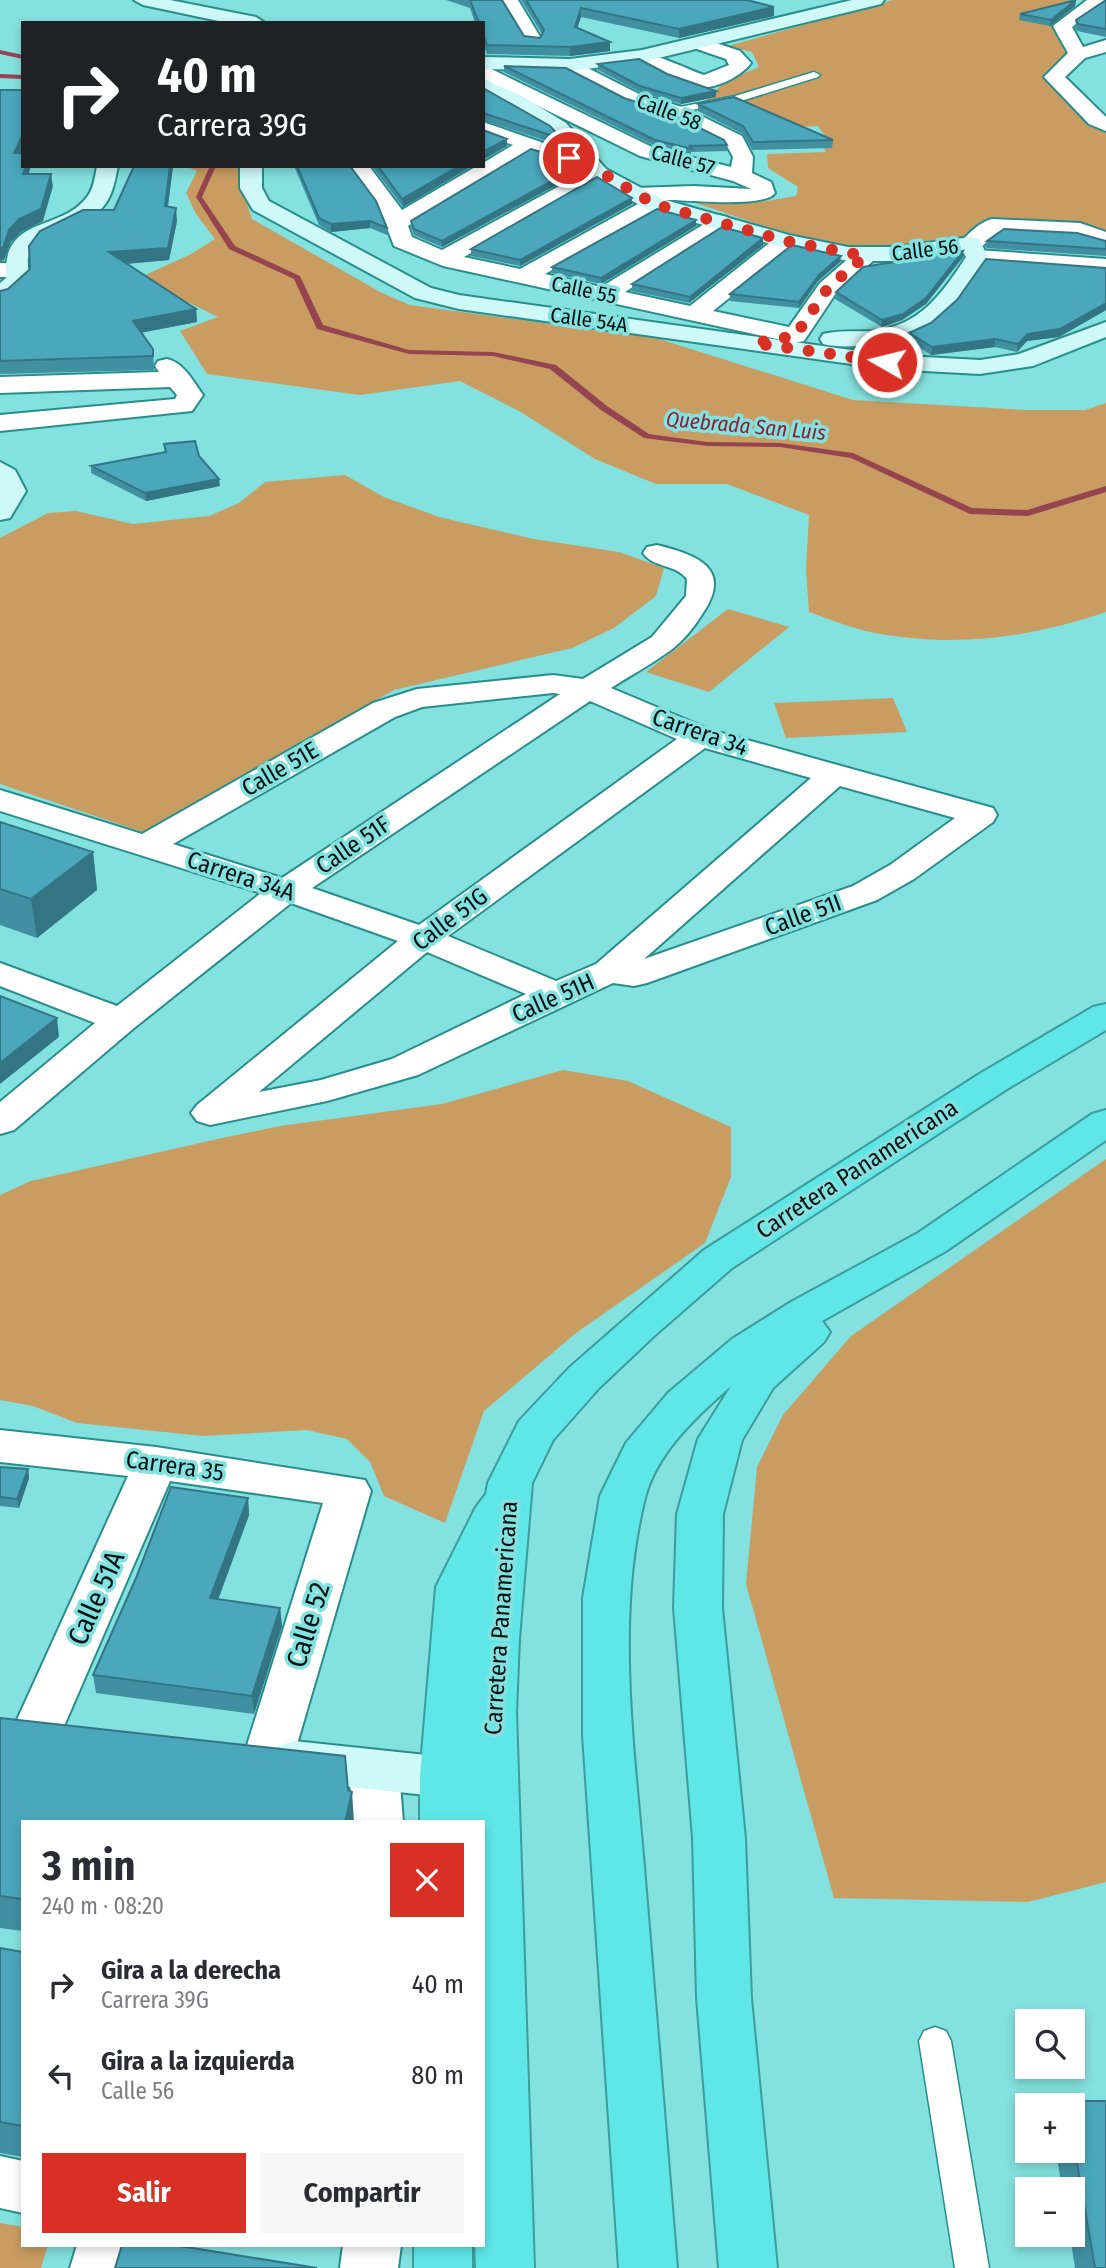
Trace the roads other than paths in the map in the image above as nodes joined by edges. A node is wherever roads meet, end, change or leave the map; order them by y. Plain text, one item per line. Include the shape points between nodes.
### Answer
1 (143, 0) edge
2 (509, 0) edge
3 (875, 0) edge
4 (1099, 0) edge
5 (246, 21) edge
6 (533, 40) edge
7 (701, 44) junction
8 (1106, 46) edge
9 (1078, 54) junction
10 (642, 57) junction
11 (570, 65) junction
12 (485, 66) edge
13 (485, 67) edge
14 (814, 75) dead end
15 (705, 82) junction
16 (485, 87) edge
17 (684, 111) junction
18 (1100, 115) edge
19 (582, 119) junction
20 (485, 129) edge
21 (531, 143) junction
22 (107, 168) edge
23 (251, 168) edge
24 (594, 169) junction
25 (391, 171) edge
26 (364, 174) edge
27 (741, 176) junction
28 (645, 199) junction
29 (398, 222) junction
30 (719, 222) junction
31 (1106, 239) edge
32 (786, 241) junction
33 (974, 251) junction
34 (865, 256) junction
35 (443, 259) junction
36 (1106, 267) edge
37 (523, 277) junction
38 (9, 279) edge
39 (605, 294) junction
40 (696, 313) junction
41 (1106, 329) edge
42 (795, 336) junction
43 (754, 343) junction
44 (0, 385) edge
45 (0, 424) edge
46 (657, 553) dead end
47 (588, 689) junction
48 (417, 698) joint
49 (700, 737) junction
50 (836, 773) junction
51 (0, 800) edge
52 (981, 815) joint
53 (145, 846) junction
54 (286, 890) junction
55 (423, 938) junction
56 (609, 972) junction
57 (0, 974) edge
58 (556, 994) junction
59 (1106, 1014) edge
60 (121, 1020) junction
61 (210, 1113) joint
62 (0, 1122) edge
63 (1106, 1122) edge
64 (932, 1242) junction
65 (0, 1446) edge
66 (156, 1463) junction
67 (510, 1483) junction
68 (349, 1491) joint
69 (37, 1733) edge
70 (374, 1770) junction
71 (445, 1799) edge
72 (378, 1820) edge
73 (935, 2041) dead end
74 (0, 2182) edge
75 (21, 2187) edge
76 (105, 2247) edge
77 (443, 2247) edge
78 (99, 2268) edge
79 (443, 2268) edge
80 (505, 2268) edge
81 (648, 2268) edge
82 (748, 2268) edge
83 (972, 2268) edge

1 - 5 street
2 - 6 street
3 - 7 street
4 - 9 street via 1062,26
7 - 10 street
7 - 15 street via 733,55 741,63
8 - 9 street
9 - 18 street via 1054,77
10 - 11 street
10 - 15 street
11 - 12 street
11 - 17 street, Calle 58 via 632,98
13 - 19 street, Calle 57
14 - 17 lane
15 - 17 street
16 - 24 street via 559,127
17 - 19 street
17 - 27 street, Calle 58 via 735,140 743,157
19 - 27 street, Calle 57 via 648,152
20 - 21 street, Calle 56
21 - 24 street, Calle 56
21 - 29 street
22 - 38 street via 97,200 87,210 32,237 23,246
23 - 43 street, Calle 54A via 251,188 261,205 423,293 459,302
24 - 28 street, Calle 56
24 - 35 street
25 - 26 street
26 - 29 street, Calle 55
27 - 28 street, Calle 57 via 763,187 764,193 694,192
28 - 30 street, Calle 56
28 - 37 street
29 - 35 street, Calle 55 via 402,241
30 - 32 street, Calle 56
30 - 39 street
31 - 33 street via 1080,230 992,226
32 - 34 street, Calle 56
32 - 40 street
33 - 34 street, Calle 56
33 - 36 street, Calle 56
33 - 42 street, Calle 55 via 961,283 920,326 860,339
34 - 42 street via 828,288
35 - 37 street, Calle 55
37 - 39 street, Calle 55
39 - 40 street, Calle 55
40 - 42 street, Calle 55
41 - 43 street, Calle 54A via 1024,361 980,367 887,362
42 - 43 street
44 - 45 street via 174,372 190,395 183,406
46 - 47 street, Calle 51F via 691,565 701,578 700,596 662,643
47 - 48 street, Carrera 34 via 553,684
47 - 49 street, Carrera 34
47 - 54 street, Calle 51F
48 - 53 street, Calle 51E via 384,710
49 - 50 street, Carrera 34
49 - 55 street, Calle 51G
50 - 52 street, Carrera 34
50 - 56 street, Calle 51H
51 - 53 street, Carrera 34A
52 - 56 street, Calle 51I via 865,893 634,975
53 - 54 street, Carrera 34A
54 - 55 street, Carrera 34A
54 - 60 street, Calle 51F
55 - 58 street, Carrera 34A
55 - 61 street, Calle 51G
56 - 58 street, Calle 51H
57 - 60 street
58 - 61 street, Calle 51H via 405,1068 327,1090
59 - 67 highway, Carretera Panamericana via 718,1259 584,1378 535,1432
60 - 62 street, Calle 51F
63 - 64 highway
64 - 81 highway via 747,1349 683,1404 642,1454 623,1496 606,1598 608,1735
64 - 82 highway via 800,1338 758,1378 720,1439 700,1514 698,1608 719,1838 725,2012
65 - 66 street, Carrera 35
66 - 68 street, Carrera 35
66 - 69 street, Calle 51A
67 - 71 highway via 459,1587
67 - 80 highway, Carretera Panamericana via 492,1712
68 - 70 street, Calle 52 via 247,1756
70 - 71 street
70 - 72 street
73 - 83 lane
74 - 75 street
76 - 78 street
77 - 79 highway

